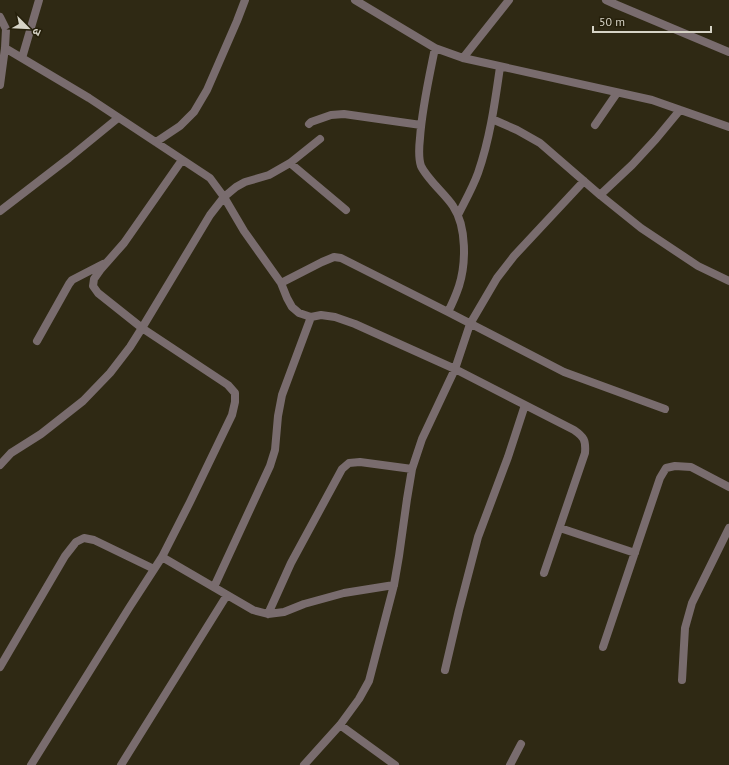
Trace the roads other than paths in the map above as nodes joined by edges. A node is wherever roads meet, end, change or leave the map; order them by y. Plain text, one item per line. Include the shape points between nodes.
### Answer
1 (39, 0) edge
2 (245, 0) edge
3 (355, 0) edge
4 (509, 0) edge
5 (606, 0) edge
6 (0, 17) edge
7 (5, 48) junction
8 (435, 48) junction
9 (729, 52) edge
10 (22, 58) junction
11 (463, 58) junction
12 (500, 67) junction
13 (0, 85) edge
14 (618, 93) junction
15 (680, 110) junction
16 (118, 118) junction
17 (492, 119) junction
18 (309, 124) dead end
19 (421, 125) junction
20 (595, 125) dead end
21 (729, 127) edge
22 (320, 139) dead end
23 (156, 142) junction
24 (182, 160) junction
25 (290, 163) junction
26 (584, 181) junction
27 (600, 195) junction
28 (224, 197) junction
29 (346, 210) dead end
30 (0, 211) edge
31 (458, 215) junction
32 (106, 262) junction
33 (729, 280) edge
34 (281, 283) junction
35 (448, 312) junction
36 (311, 317) junction
37 (470, 324) junction
38 (142, 328) junction
39 (37, 341) dead end
40 (455, 369) junction
41 (525, 405) junction
42 (665, 409) dead end
43 (0, 465) edge
44 (412, 469) junction
45 (729, 487) edge
46 (560, 528) junction
47 (729, 528) edge
48 (635, 552) junction
49 (162, 557) junction
50 (154, 569) junction
51 (544, 573) dead end
52 (394, 585) junction
53 (214, 587) junction
54 (227, 595) junction
55 (268, 614) junction
56 (603, 648) dead end
57 (0, 667) edge
58 (445, 670) dead end
59 (682, 680) dead end
60 (340, 725) junction
61 (521, 744) dead end
62 (31, 765) edge
63 (121, 765) edge
64 (304, 765) edge
65 (395, 765) edge
66 (510, 765) edge

1 - 10 street
2 - 23 street via 207,90 194,112 180,126
3 - 8 street
4 - 11 street
5 - 9 street
6 - 7 street via 6,28
7 - 10 street
7 - 13 street
8 - 11 street
8 - 19 street
10 - 16 street
11 - 12 street
12 - 14 street
12 - 17 street
14 - 15 street via 652,100
14 - 20 street
15 - 21 street
15 - 27 street via 637,160
16 - 23 street
16 - 30 street
17 - 26 street via 540,143
17 - 31 street via 478,174
18 - 19 street via 331,115 344,114
19 - 31 street via 421,166
22 - 25 street
23 - 24 street
24 - 28 street via 210,178
24 - 32 street via 124,243
25 - 28 street via 269,175 245,182
25 - 29 street
26 - 27 street
26 - 37 street via 514,256
27 - 33 street via 641,228 698,266
28 - 34 street via 244,231
28 - 38 street via 210,215
31 - 35 street via 463,236 464,266 459,287
32 - 38 street via 94,278 93,286 98,293
32 - 39 street via 72,280
34 - 35 street via 334,257 341,258
34 - 36 street via 292,307 299,313
35 - 37 street
36 - 40 street via 335,317 355,324
36 - 53 street via 282,395 275,450 270,466
37 - 40 street
37 - 42 street via 564,372
38 - 43 street via 110,373 83,401
38 - 49 street via 228,385 235,393 232,415
40 - 41 street
40 - 44 street via 422,439
41 - 46 street via 574,430 582,436 585,445 585,453
41 - 58 street via 478,537
44 - 52 street
44 - 55 street via 360,462 349,463 342,469 291,563
45 - 48 street via 691,467 666,468 660,478
46 - 48 street
46 - 51 street
47 - 59 street via 692,604 685,628
48 - 56 street
49 - 50 street
49 - 53 street
50 - 57 street via 94,540 84,538 76,542 65,556
50 - 62 street
52 - 55 street via 344,593 284,612
52 - 60 street via 369,681 359,700
53 - 54 street
54 - 55 street via 253,610
54 - 63 street
60 - 64 street
60 - 65 street
61 - 66 street

